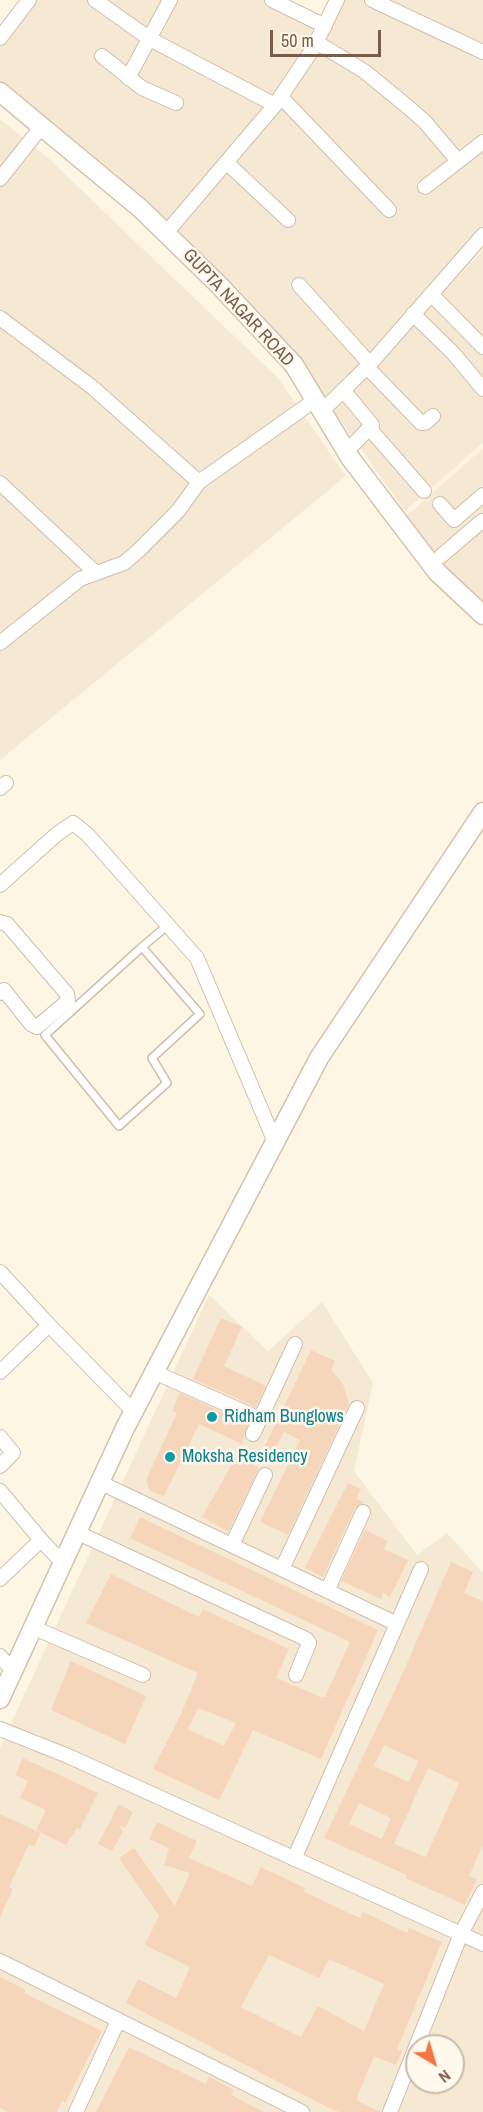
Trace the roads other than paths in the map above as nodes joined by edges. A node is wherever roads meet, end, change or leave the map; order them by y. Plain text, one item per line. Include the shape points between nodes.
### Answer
1 (29, 0) edge
2 (95, 0) edge
3 (170, 0) edge
4 (272, 0) edge
5 (337, 0) edge
6 (372, 0) edge
7 (325, 26) junction
8 (0, 39) edge
9 (150, 39) junction
10 (316, 42) junction
11 (483, 52) edge
12 (102, 56) dead end
13 (128, 78) junction
14 (0, 92) edge
15 (278, 101) junction
16 (176, 103) dead end
17 (42, 126) junction
18 (483, 142) edge
19 (458, 161) junction
20 (226, 162) junction
21 (0, 179) edge
22 (424, 187) dead end
23 (389, 210) dead end
24 (288, 220) dead end
25 (166, 233) junction
26 (483, 235) edge
27 (299, 285) dead end
28 (431, 294) junction
29 (413, 314) junction
30 (0, 318) edge
31 (483, 347) edge
32 (368, 365) junction
33 (483, 389) edge
34 (343, 390) junction
35 (318, 405) junction
36 (433, 416) dead end
37 (370, 429) junction
38 (346, 451) junction
39 (199, 482) junction
40 (0, 483) edge
41 (424, 491) dead end
42 (483, 495) edge
43 (440, 504) dead end
44 (470, 507) junction
45 (483, 522) edge
46 (441, 556) dead end
47 (96, 573) junction
48 (483, 615) edge
49 (0, 643) edge
50 (483, 812) edge
51 (0, 885) edge
52 (0, 922) edge
53 (168, 925) junction
54 (142, 947) junction
55 (1, 989) edge
56 (275, 1142) junction
57 (0, 1272) edge
58 (49, 1325) junction
59 (295, 1344) dead end
60 (0, 1372) edge
61 (154, 1372) junction
62 (357, 1408) dead end
63 (134, 1412) junction
64 (260, 1419) junction
65 (253, 1434) dead end
66 (0, 1437) edge
67 (0, 1466) edge
68 (265, 1475) dead end
69 (99, 1482) junction
70 (0, 1491) edge
71 (363, 1512) dead end
72 (75, 1532) junction
73 (41, 1540) junction
74 (232, 1545) junction
75 (62, 1562) junction
76 (282, 1569) junction
77 (421, 1569) dead end
78 (3, 1570) edge
79 (327, 1591) junction
80 (397, 1624) junction
81 (32, 1627) junction
82 (6, 1663) edge
83 (296, 1675) dead end
84 (143, 1676) dead end
85 (0, 1699) edge
86 (0, 1729) edge
87 (294, 1860) junction
88 (483, 1892) edge
89 (461, 1934) junction
90 (483, 1944) edge
91 (0, 1961) edge
92 (118, 2021) junction
93 (76, 2112) edge
94 (302, 2112) edge
95 (390, 2112) edge

1 - 8 street
2 - 9 street
3 - 9 street
4 - 7 street
5 - 7 street
6 - 11 street
7 - 10 street
9 - 13 street
9 - 15 street
10 - 15 street
10 - 19 street via 364,71 402,101
12 - 13 street
13 - 16 street
14 - 17 street, GUPTA NAGAR ROAD
15 - 20 street
15 - 23 street
17 - 21 street
17 - 25 street, GUPTA NAGAR ROAD
18 - 19 street
19 - 22 street
20 - 24 street
20 - 25 street
25 - 35 street, GUPTA NAGAR ROAD via 294,365
26 - 28 street
27 - 32 street
28 - 29 street
28 - 31 street
29 - 32 street
29 - 33 street
30 - 39 street via 92,387
32 - 34 street
32 - 36 street via 421,423
34 - 35 street
34 - 37 street via 372,425
35 - 38 street, GUPTA NAGAR ROAD
35 - 39 street
37 - 38 street
37 - 41 street
38 - 48 street, GUPTA NAGAR ROAD via 437,572
39 - 47 street via 178,511 138,551 124,563
40 - 47 street
42 - 44 street
43 - 44 street via 454,520
44 - 45 street
45 - 46 street
47 - 49 street via 80,579
50 - 56 street via 319,1058
51 - 53 street via 73,823
52 - 55 street via 7,924 67,994 68,1001 37,1027
53 - 54 lane
53 - 56 street via 197,958
54 - 54 lane via 45,1035 119,1126 167,1083 152,1058 200,1014
56 - 61 street
57 - 58 street
58 - 60 street
58 - 63 street
59 - 64 street
61 - 63 street
61 - 64 street
62 - 76 street
63 - 69 street
64 - 65 street
66 - 67 street via 13,1453
68 - 74 street
69 - 72 street
69 - 74 street
70 - 73 street
71 - 79 street
72 - 75 street
72 - 83 street via 306,1639 309,1643
73 - 75 street
73 - 78 street
74 - 76 street
75 - 81 street
76 - 79 street
77 - 80 street
79 - 80 street
80 - 87 street
81 - 82 street
81 - 84 street
82 - 85 street
86 - 87 street via 68,1756
87 - 89 street
88 - 89 street
89 - 90 street
89 - 95 street
91 - 92 street
92 - 93 street
92 - 94 street

